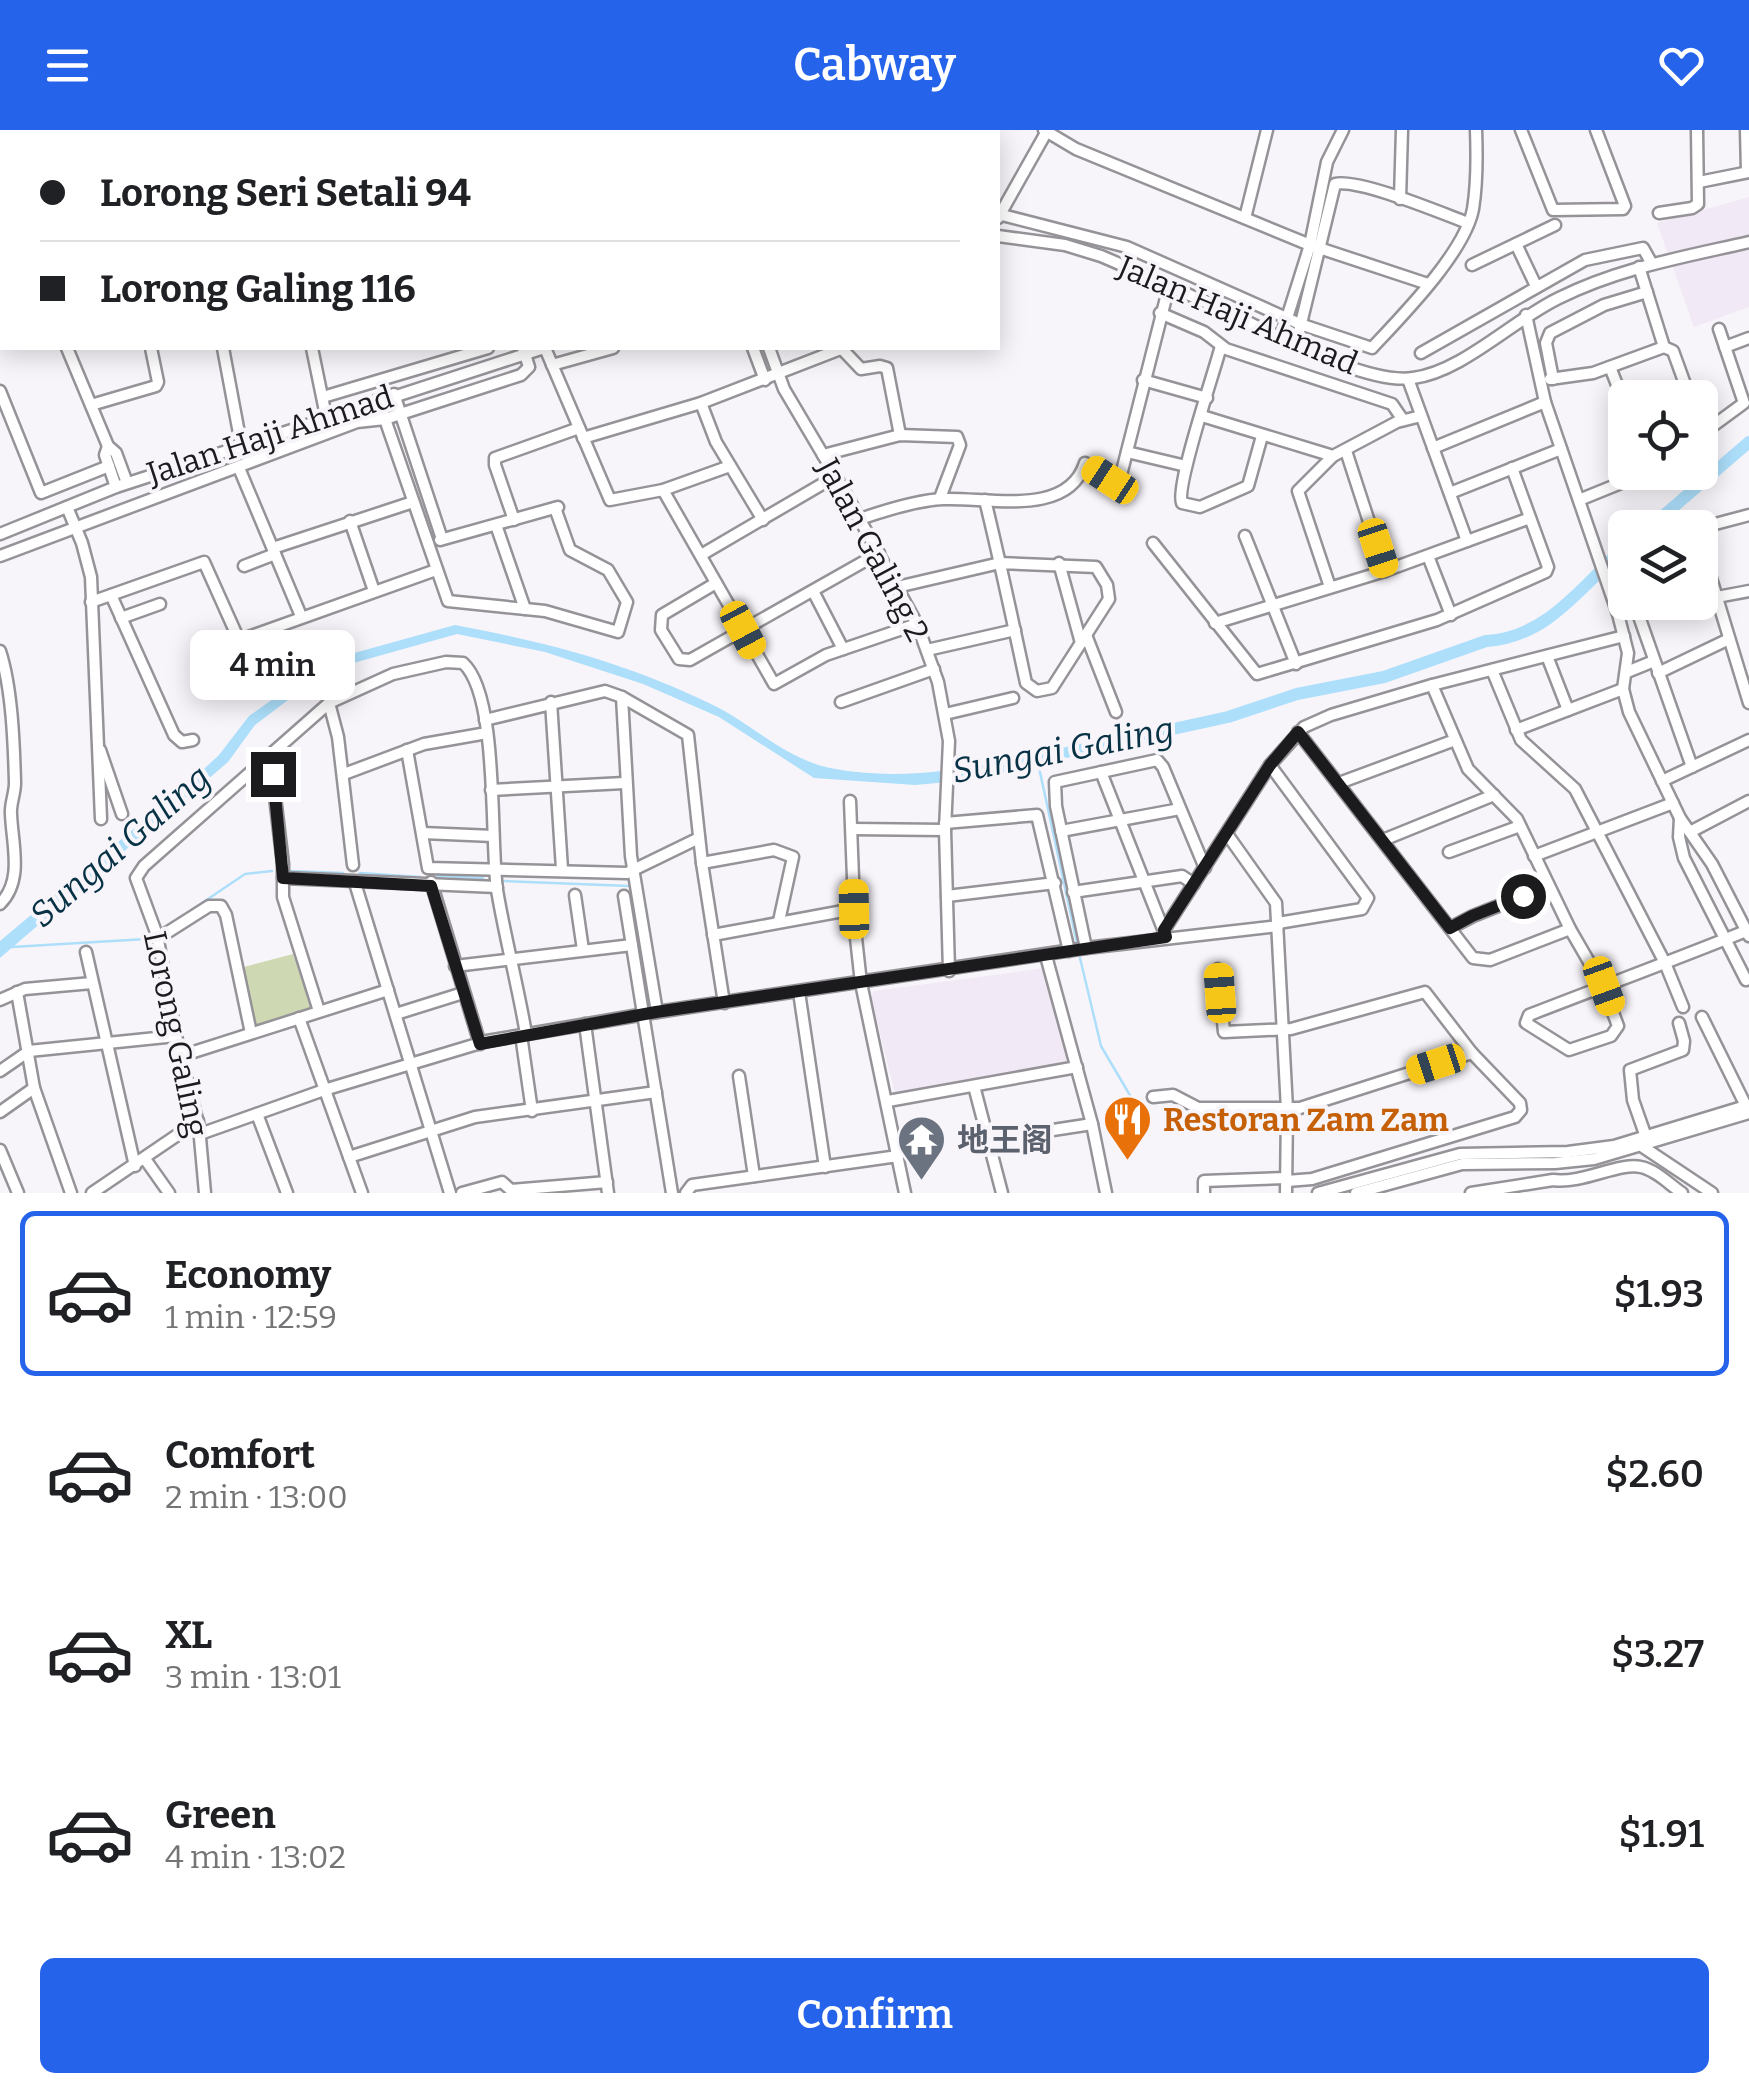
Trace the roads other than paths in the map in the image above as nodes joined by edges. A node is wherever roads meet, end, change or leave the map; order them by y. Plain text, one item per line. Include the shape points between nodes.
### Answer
1 (1268, 130) edge
2 (1343, 130) edge
3 (1402, 130) edge
4 (1476, 130) edge
5 (1521, 130) edge
6 (1596, 130) edge
7 (1697, 130) edge
8 (1746, 130) edge
9 (1046, 131) edge
10 (1748, 172) edge
11 (1699, 182) junction
12 (1400, 199) junction
13 (1000, 212) edge
14 (1659, 213) dead end
15 (1000, 215) edge
16 (1245, 218) junction
17 (1468, 223) junction
18 (1555, 225) dead end
19 (1000, 236) edge
20 (1749, 242) edge
21 (1516, 244) junction
22 (1314, 246) junction
23 (1652, 264) junction
24 (1472, 265) dead end
25 (1639, 267) junction
26 (1428, 284) junction
27 (1168, 286) junction
28 (1536, 286) junction
29 (1647, 292) junction
30 (1160, 312) junction
31 (1526, 314) junction
32 (1288, 319) junction
33 (1300, 324) junction
34 (1719, 329) dead end
35 (1282, 337) junction
36 (1749, 338) edge
37 (1296, 344) junction
38 (1220, 346) junction
39 (1664, 347) junction
40 (1725, 347) junction
41 (68, 350) edge
42 (151, 350) edge
43 (223, 350) edge
44 (312, 350) edge
45 (481, 350) edge
46 (524, 350) edge
47 (545, 350) edge
48 (606, 350) edge
49 (754, 350) edge
50 (770, 350) edge
51 (837, 350) edge
52 (844, 350) edge
53 (1421, 353) dead end
54 (552, 366) junction
55 (1610, 367) junction
56 (778, 376) junction
57 (1408, 379) junction
58 (1554, 379) junction
59 (764, 380) junction
60 (1143, 380) junction
61 (1540, 380) junction
62 (1615, 380) edge
63 (1683, 380) edge
64 (0, 391) edge
65 (394, 394) junction
66 (322, 397) junction
67 (1208, 398) junction
68 (378, 399) junction
69 (1545, 402) junction
70 (701, 403) junction
71 (91, 405) junction
72 (400, 414) junction
73 (326, 416) junction
74 (1202, 416) junction
75 (1421, 416) junction
76 (385, 419) junction
77 (1403, 420) junction
78 (1718, 422) edge
79 (580, 433) junction
80 (900, 436) junction
81 (1262, 436) junction
82 (241, 444) junction
83 (108, 446) junction
84 (1433, 448) junction
85 (1561, 449) junction
86 (1346, 451) junction
87 (1127, 452) junction
88 (823, 455) junction
89 (1333, 456) junction
90 (109, 466) junction
91 (730, 466) junction
92 (1186, 466) junction
93 (239, 468) junction
94 (1512, 468) junction
95 (836, 476) junction
96 (121, 485) junction
97 (1608, 488) edge
98 (663, 490) junction
99 (1450, 493) junction
100 (940, 498) junction
101 (985, 500) junction
102 (1579, 500) junction
103 (414, 502) junction
104 (67, 507) junction
105 (1749, 515) edge
106 (1530, 518) junction
107 (860, 519) junction
108 (514, 520) junction
109 (762, 520) junction
110 (350, 521) junction
111 (1718, 523) edge
112 (496, 525) junction
113 (76, 529) junction
114 (0, 534) edge
115 (1245, 536) dead end
116 (442, 539) junction
117 (1467, 541) junction
118 (428, 543) junction
119 (1154, 543) dead end
120 (274, 551) junction
121 (880, 554) junction
122 (701, 555) junction
123 (0, 556) edge
124 (1428, 556) junction
125 (1000, 563) junction
126 (1060, 563) junction
127 (244, 566) dead end
128 (436, 570) junction
129 (1385, 571) junction
130 (716, 583) junction
131 (1330, 586) junction
132 (897, 587) junction
133 (374, 591) junction
134 (813, 591) junction
135 (1749, 591) edge
136 (111, 596) junction
137 (1718, 597) edge
138 (91, 602) junction
139 (1718, 603) edge
140 (160, 604) dead end
141 (1272, 604) junction
142 (524, 609) junction
143 (1451, 615) junction
144 (300, 616) junction
145 (121, 618) junction
146 (1640, 620) edge
147 (1215, 623) junction
148 (917, 624) junction
149 (743, 630) junction
150 (1016, 630) junction
151 (1624, 636) junction
152 (1083, 639) junction
153 (1729, 639) junction
154 (240, 640) junction
155 (843, 650) junction
156 (927, 650) junction
157 (0, 651) edge
158 (1546, 656) junction
159 (1296, 664) junction
160 (1656, 667) junction
161 (934, 669) junction
162 (1492, 670) junction
163 (1744, 671) edge
164 (1626, 672) junction
165 (1432, 685) junction
166 (260, 687) dead end
167 (1622, 689) junction
168 (622, 697) junction
169 (1013, 698) dead end
170 (552, 702) junction
171 (841, 702) dead end
172 (329, 703) junction
173 (1749, 703) edge
174 (1568, 710) junction
175 (1116, 712) dead end
176 (946, 714) junction
177 (485, 720) junction
178 (1516, 730) junction
179 (1298, 732) junction
180 (487, 733) junction
181 (193, 740) dead end
182 (1455, 740) junction
183 (1749, 740) edge
184 (97, 745) junction
185 (407, 750) junction
186 (270, 755) junction
187 (1270, 765) junction
188 (1692, 767) junction
189 (1101, 772) junction
190 (344, 774) junction
191 (1662, 781) junction
192 (624, 783) junction
193 (1339, 783) junction
194 (557, 786) junction
195 (491, 790) junction
196 (1494, 795) junction
197 (850, 801) dead end
198 (1749, 801) edge
199 (1673, 803) junction
200 (10, 808) junction
201 (1180, 809) junction
202 (122, 814) dead end
203 (0, 816) edge
204 (1680, 818) junction
205 (101, 819) dead end
206 (1119, 820) junction
207 (945, 826) junction
208 (1520, 826) junction
209 (852, 830) junction
210 (1061, 832) junction
211 (1690, 832) junction
212 (423, 833) junction
213 (1597, 833) junction
214 (1227, 834) junction
215 (493, 836) junction
216 (699, 838) junction
217 (1384, 840) junction
218 (1449, 852) dead end
219 (1534, 856) junction
220 (702, 863) junction
221 (354, 866) dead end
222 (1205, 868) junction
223 (495, 869) junction
224 (562, 869) junction
225 (633, 872) junction
226 (283, 878) junction
227 (355, 882) junction
228 (1144, 882) junction
229 (1055, 883) junction
230 (431, 884) junction
231 (1194, 884) junction
232 (1548, 886) junction
233 (497, 887) junction
234 (1072, 892) junction
235 (574, 895) dead end
236 (624, 896) dead end
237 (947, 896) junction
238 (0, 904) edge
239 (854, 909) junction
240 (779, 921) junction
241 (1278, 924) junction
242 (1450, 928) junction
243 (1570, 929) junction
244 (1165, 934) junction
245 (1748, 934) edge
246 (713, 935) junction
247 (157, 939) junction
248 (1725, 939) junction
249 (632, 945) junction
250 (1086, 948) junction
251 (583, 950) junction
252 (86, 952) dead end
253 (1069, 952) junction
254 (1046, 956) junction
255 (511, 959) junction
256 (1665, 963) junction
257 (455, 966) junction
258 (1218, 968) dead end
259 (948, 971) junction
260 (1746, 980) dead end
261 (92, 983) junction
262 (861, 983) junction
263 (1604, 986) junction
264 (388, 990) junction
265 (17, 992) junction
266 (799, 992) junction
267 (463, 993) junction
268 (0, 1000) edge
269 (724, 1004) junction
270 (1683, 1008) dead end
271 (319, 1011) junction
272 (650, 1013) junction
273 (396, 1014) junction
274 (1702, 1017) dead end
275 (299, 1018) junction
276 (1678, 1022) dead end
277 (584, 1024) junction
278 (1283, 1030) junction
279 (250, 1033) junction
280 (524, 1035) junction
281 (176, 1036) junction
282 (106, 1041) junction
283 (480, 1044) junction
284 (29, 1051) junction
285 (1472, 1052) junction
286 (181, 1056) junction
287 (412, 1063) junction
288 (1076, 1068) junction
289 (0, 1071) edge
290 (740, 1076) dead end
291 (974, 1086) junction
292 (34, 1088) junction
293 (324, 1090) junction
294 (656, 1092) junction
295 (1154, 1097) dead end
296 (596, 1101) junction
297 (888, 1101) junction
298 (1748, 1108) edge
299 (1287, 1109) junction
300 (532, 1111) junction
301 (0, 1112) edge
302 (258, 1114) junction
303 (198, 1121) junction
304 (1092, 1124) junction
305 (430, 1130) junction
306 (200, 1134) junction
307 (988, 1140) junction
308 (1645, 1142) junction
309 (1415, 1149) junction
310 (0, 1150) edge
311 (898, 1156) junction
312 (349, 1157) junction
313 (1515, 1158) junction
314 (140, 1162) junction
315 (1496, 1163) junction
316 (1533, 1163) junction
317 (2, 1165) edge
318 (1420, 1166) junction
319 (824, 1167) junction
320 (754, 1176) junction
321 (1690, 1179) junction
322 (1287, 1184) edge
323 (1516, 1186) edge
324 (1204, 1187) edge
325 (608, 1188) edge
326 (511, 1192) edge
327 (1106, 1192) edge
328 (18, 1193) edge
329 (71, 1193) edge
330 (92, 1193) edge
331 (169, 1193) edge
332 (205, 1193) edge
333 (287, 1193) edge
334 (362, 1193) edge
335 (450, 1193) edge
336 (462, 1193) edge
337 (672, 1193) edge
338 (686, 1193) edge
339 (906, 1193) edge
340 (1002, 1193) edge
341 (1092, 1193) edge
342 (1318, 1193) edge
343 (1356, 1193) edge
344 (1471, 1193) edge
345 (1682, 1193) edge
346 (1712, 1193) edge

1 - 16 street
2 - 22 street via 1327,162
3 - 12 street
4 - 17 street
5 - 6 street via 1553,210 1625,208
7 - 11 street
8 - 10 street
9 - 13 street
9 - 16 street
10 - 11 street
11 - 14 street via 1696,207
12 - 17 street
12 - 22 street via 1335,184
15 - 32 street via 1128,247
16 - 22 street
17 - 26 street
18 - 21 street
19 - 27 street, Jalan Haji Ahmad via 1065,245
20 - 23 street
21 - 24 street
21 - 28 street
22 - 26 street
22 - 32 street
22 - 33 street
23 - 25 street
23 - 28 street via 1643,248 1598,255
25 - 29 street
25 - 31 street
26 - 33 street via 1372,348
27 - 30 street
27 - 35 street, Jalan Haji Ahmad
28 - 53 street
29 - 39 street
29 - 58 street via 1604,305 1550,334
30 - 38 street
30 - 60 street
31 - 57 street via 1460,360
31 - 61 street
32 - 33 street
32 - 35 street
33 - 37 street
34 - 40 street
35 - 37 street, Jalan Haji Ahmad
36 - 40 street
37 - 57 street, Jalan Haji Ahmad via 1368,372
38 - 67 street
38 - 77 street via 1392,404
39 - 55 street
39 - 63 street
40 - 78 street via 1744,403
41 - 71 street
42 - 71 street via 158,384
43 - 82 street
44 - 66 street
45 - 66 street
46 - 65 street, Jalan Haji Ahmad
46 - 72 street, Jalan Haji Ahmad via 529,366 521,375
47 - 54 street
48 - 54 street
49 - 59 street
50 - 56 street, Jalan Galing 2
51 - 56 street
52 - 80 street via 860,369 887,368
54 - 79 street
55 - 58 street
55 - 62 street
56 - 59 street
56 - 88 street, Jalan Galing 2
57 - 75 street
58 - 61 street
59 - 70 street
60 - 67 street
60 - 87 street
61 - 69 street
64 - 90 street via 41,493
65 - 68 street, Jalan Haji Ahmad
65 - 72 street
66 - 73 street
67 - 74 street
68 - 73 street, Jalan Haji Ahmad
68 - 76 street
69 - 84 street
69 - 85 street
70 - 79 street
70 - 91 street
71 - 83 street
72 - 76 street, Jalan Haji Ahmad
72 - 116 street
73 - 82 street, Jalan Haji Ahmad
74 - 81 street
74 - 92 street
75 - 77 street
75 - 84 street
76 - 93 street, Jalan Haji Ahmad via 357,422
76 - 103 street
77 - 86 street
79 - 98 street via 610,500
79 - 108 street via 496,458
80 - 88 street
80 - 100 street via 959,439
81 - 89 street
81 - 92 street via 1248,486 1200,507 1182,504 1179,496
82 - 96 street, Jalan Haji Ahmad
83 - 90 street
83 - 96 street via 116,454
84 - 99 street
85 - 94 street
85 - 102 street
86 - 89 street
86 - 129 street
87 - 92 street
87 - 101 street via 1117,480 1085,464 1052,498
88 - 95 street, Jalan Galing 2
89 - 131 street via 1298,491
90 - 96 street
91 - 98 street
91 - 109 street
93 - 113 street, Jalan Haji Ahmad
93 - 120 street
94 - 99 street
94 - 106 street
95 - 107 street, Jalan Galing 2
95 - 109 street
96 - 104 street, Jalan Haji Ahmad
97 - 102 street
98 - 122 street
99 - 117 street
100 - 101 street
100 - 107 street
101 - 125 street
102 - 151 street
103 - 110 street
103 - 118 street
104 - 113 street
104 - 114 street, Jalan Haji Ahmad
105 - 111 street
106 - 117 street
106 - 143 street via 1548,570
107 - 121 street, Jalan Galing 2
108 - 112 street
108 - 142 street via 557,507 572,553 608,570 628,604 615,633
109 - 122 street
110 - 120 street
110 - 133 street
112 - 116 street
112 - 142 street
113 - 123 street, Jalan Haji Ahmad
113 - 138 street via 89,563
115 - 141 street
116 - 118 street
117 - 124 street
118 - 128 street
119 - 147 street
120 - 127 street
120 - 144 street
121 - 132 street, Jalan Galing 2
121 - 134 street
122 - 130 street
124 - 129 street
124 - 143 street
125 - 126 street
125 - 132 street
125 - 150 street
126 - 152 street
126 - 152 street via 1096,567 1107,584 1109,599
128 - 133 street
128 - 142 street via 452,603
129 - 131 street
130 - 149 street
130 - 149 street via 662,614 661,630 680,659 690,660
131 - 141 street
132 - 148 street, Jalan Galing 2
133 - 144 street
134 - 149 street
134 - 155 street
135 - 137 street
136 - 138 street
136 - 145 street
136 - 154 street via 202,561
138 - 184 street
139 - 153 street
140 - 145 street
141 - 147 street
141 - 159 street
143 - 159 street
144 - 154 street
145 - 181 street via 174,735
146 - 160 street
147 - 159 street via 1256,674
148 - 155 street
148 - 156 street, Jalan Galing 2
149 - 155 street via 776,684
150 - 152 street via 1028,686 1036,691 1052,688
150 - 156 street
151 - 158 street
151 - 164 street
152 - 175 street
153 - 160 street
153 - 163 street
154 - 166 street
156 - 161 street, Jalan Galing 2
157 - 200 street via 14,778
158 - 162 street
158 - 174 street
160 - 164 street
160 - 188 street
161 - 171 street
161 - 176 street, Jalan Galing 2
162 - 165 street
162 - 178 street
163 - 173 street
164 - 167 street
165 - 179 street via 1318,719
165 - 182 street
167 - 174 street
167 - 191 street
168 - 170 street via 604,691
168 - 192 street
168 - 216 street via 688,735
169 - 176 street
170 - 177 street
170 - 194 street
172 - 177 street via 393,674 457,661 475,680
172 - 186 street
172 - 190 street
174 - 178 street
176 - 207 street, Jalan Galing 2
177 - 180 street
178 - 213 street via 1575,789
179 - 187 street
179 - 193 street
180 - 185 street
180 - 195 street
182 - 193 street
182 - 196 street via 1468,769
183 - 188 street
184 - 202 street
184 - 205 street
185 - 190 street
185 - 212 street
186 - 226 street
186 - 247 street, Lorong Galing via 136,878
187 - 214 street
187 - 241 street via 1368,898 1362,909
188 - 191 street
189 - 201 street via 1157,760
189 - 206 street
189 - 210 street via 1054,783
190 - 221 street
191 - 199 street
192 - 194 street
192 - 225 street
193 - 217 street
194 - 195 street
194 - 224 street
195 - 215 street
196 - 208 street
196 - 217 street
197 - 209 street
198 - 211 street
199 - 204 street
199 - 213 street
200 - 203 street
200 - 238 street via 14,874
201 - 206 street
201 - 222 street
204 - 211 street
204 - 248 street via 1684,858
206 - 210 street
206 - 228 street
207 - 209 street
207 - 229 street via 1037,815
207 - 237 street, Jalan Galing 2
208 - 218 street
208 - 219 street
209 - 239 street
210 - 234 street
211 - 245 street
212 - 215 street
212 - 223 street via 428,868
213 - 219 street
213 - 256 street
214 - 222 street
214 - 241 street via 1270,891
215 - 223 street
216 - 220 street
216 - 225 street
217 - 242 street
219 - 232 street
220 - 240 street via 774,850 793,858
220 - 246 street
222 - 231 street
223 - 224 street
223 - 233 street
224 - 225 street
225 - 272 street
226 - 227 street
226 - 271 street via 286,909
227 - 230 street
227 - 264 street
228 - 231 street via 1182,876
228 - 234 street
228 - 244 street
229 - 237 street
229 - 253 street
230 - 233 street
230 - 257 street
231 - 244 street
232 - 242 street
232 - 243 street
233 - 255 street
234 - 250 street
235 - 251 street
236 - 249 street
237 - 259 street, Jalan Galing 2
239 - 240 street
239 - 262 street
240 - 246 street
241 - 244 street
241 - 278 street
242 - 243 street via 1482,960
243 - 263 street
244 - 250 street
245 - 248 street
246 - 269 street
247 - 279 street via 209,906 221,906
247 - 281 street, Lorong Galing
248 - 256 street
248 - 260 street
249 - 251 street
249 - 272 street
250 - 253 street
251 - 255 street
252 - 261 street
253 - 254 street
254 - 259 street
254 - 288 street
255 - 257 street
255 - 280 street
256 - 263 street
256 - 270 street
257 - 267 street
258 - 278 street via 1224,1032
259 - 262 street
261 - 265 street
261 - 282 street
262 - 266 street
262 - 297 street
263 - 263 street via 1618,1026 1611,1036 1569,1050 1526,1023
264 - 271 street
264 - 273 street
265 - 268 street
265 - 284 street
266 - 269 street
266 - 319 street
267 - 273 street
267 - 283 street
269 - 272 street
271 - 275 street
272 - 277 street
272 - 294 street
273 - 287 street
274 - 298 street
275 - 279 street
275 - 293 street
276 - 308 street via 1683,1050 1630,1070
277 - 280 street
277 - 296 street
278 - 285 street via 1425,992
278 - 299 street
279 - 286 street
280 - 283 street
280 - 300 street
281 - 282 street
281 - 286 street, Lorong Galing
282 - 284 street
282 - 314 street
283 - 287 street
284 - 289 street
284 - 292 street
285 - 299 street
285 - 309 street via 1521,1110 1515,1118
286 - 303 street, Lorong Galing
287 - 293 street
287 - 305 street
288 - 291 street
288 - 304 street
290 - 320 street
291 - 297 street
291 - 307 street
292 - 301 street
292 - 329 street
293 - 302 street
293 - 312 street
294 - 296 street
294 - 337 street
295 - 299 street via 1173,1095 1198,1108
296 - 300 street
296 - 325 street
297 - 311 street
298 - 308 street
299 - 322 street
300 - 305 street
302 - 306 street
302 - 333 street
303 - 306 street, Lorong Galing
303 - 314 street
304 - 307 street
304 - 327 street
305 - 312 street
305 - 335 street
306 - 332 street, Lorong Galing
307 - 340 street
308 - 313 street
308 - 316 street via 1594,1159
308 - 321 street
309 - 318 street
309 - 322 street
310 - 317 street
311 - 319 street
311 - 339 street
312 - 334 street
313 - 315 street
313 - 316 street
313 - 318 street via 1460,1154
313 - 323 street
314 - 330 street
314 - 331 street
315 - 323 street
315 - 343 street via 1452,1166
316 - 323 street
317 - 328 street
318 - 342 street
319 - 320 street
320 - 338 street via 692,1185
321 - 345 street
321 - 346 street
322 - 324 street
323 - 344 street
323 - 345 street via 1640,1167
325 - 326 street
326 - 336 street via 502,1182
327 - 341 street

